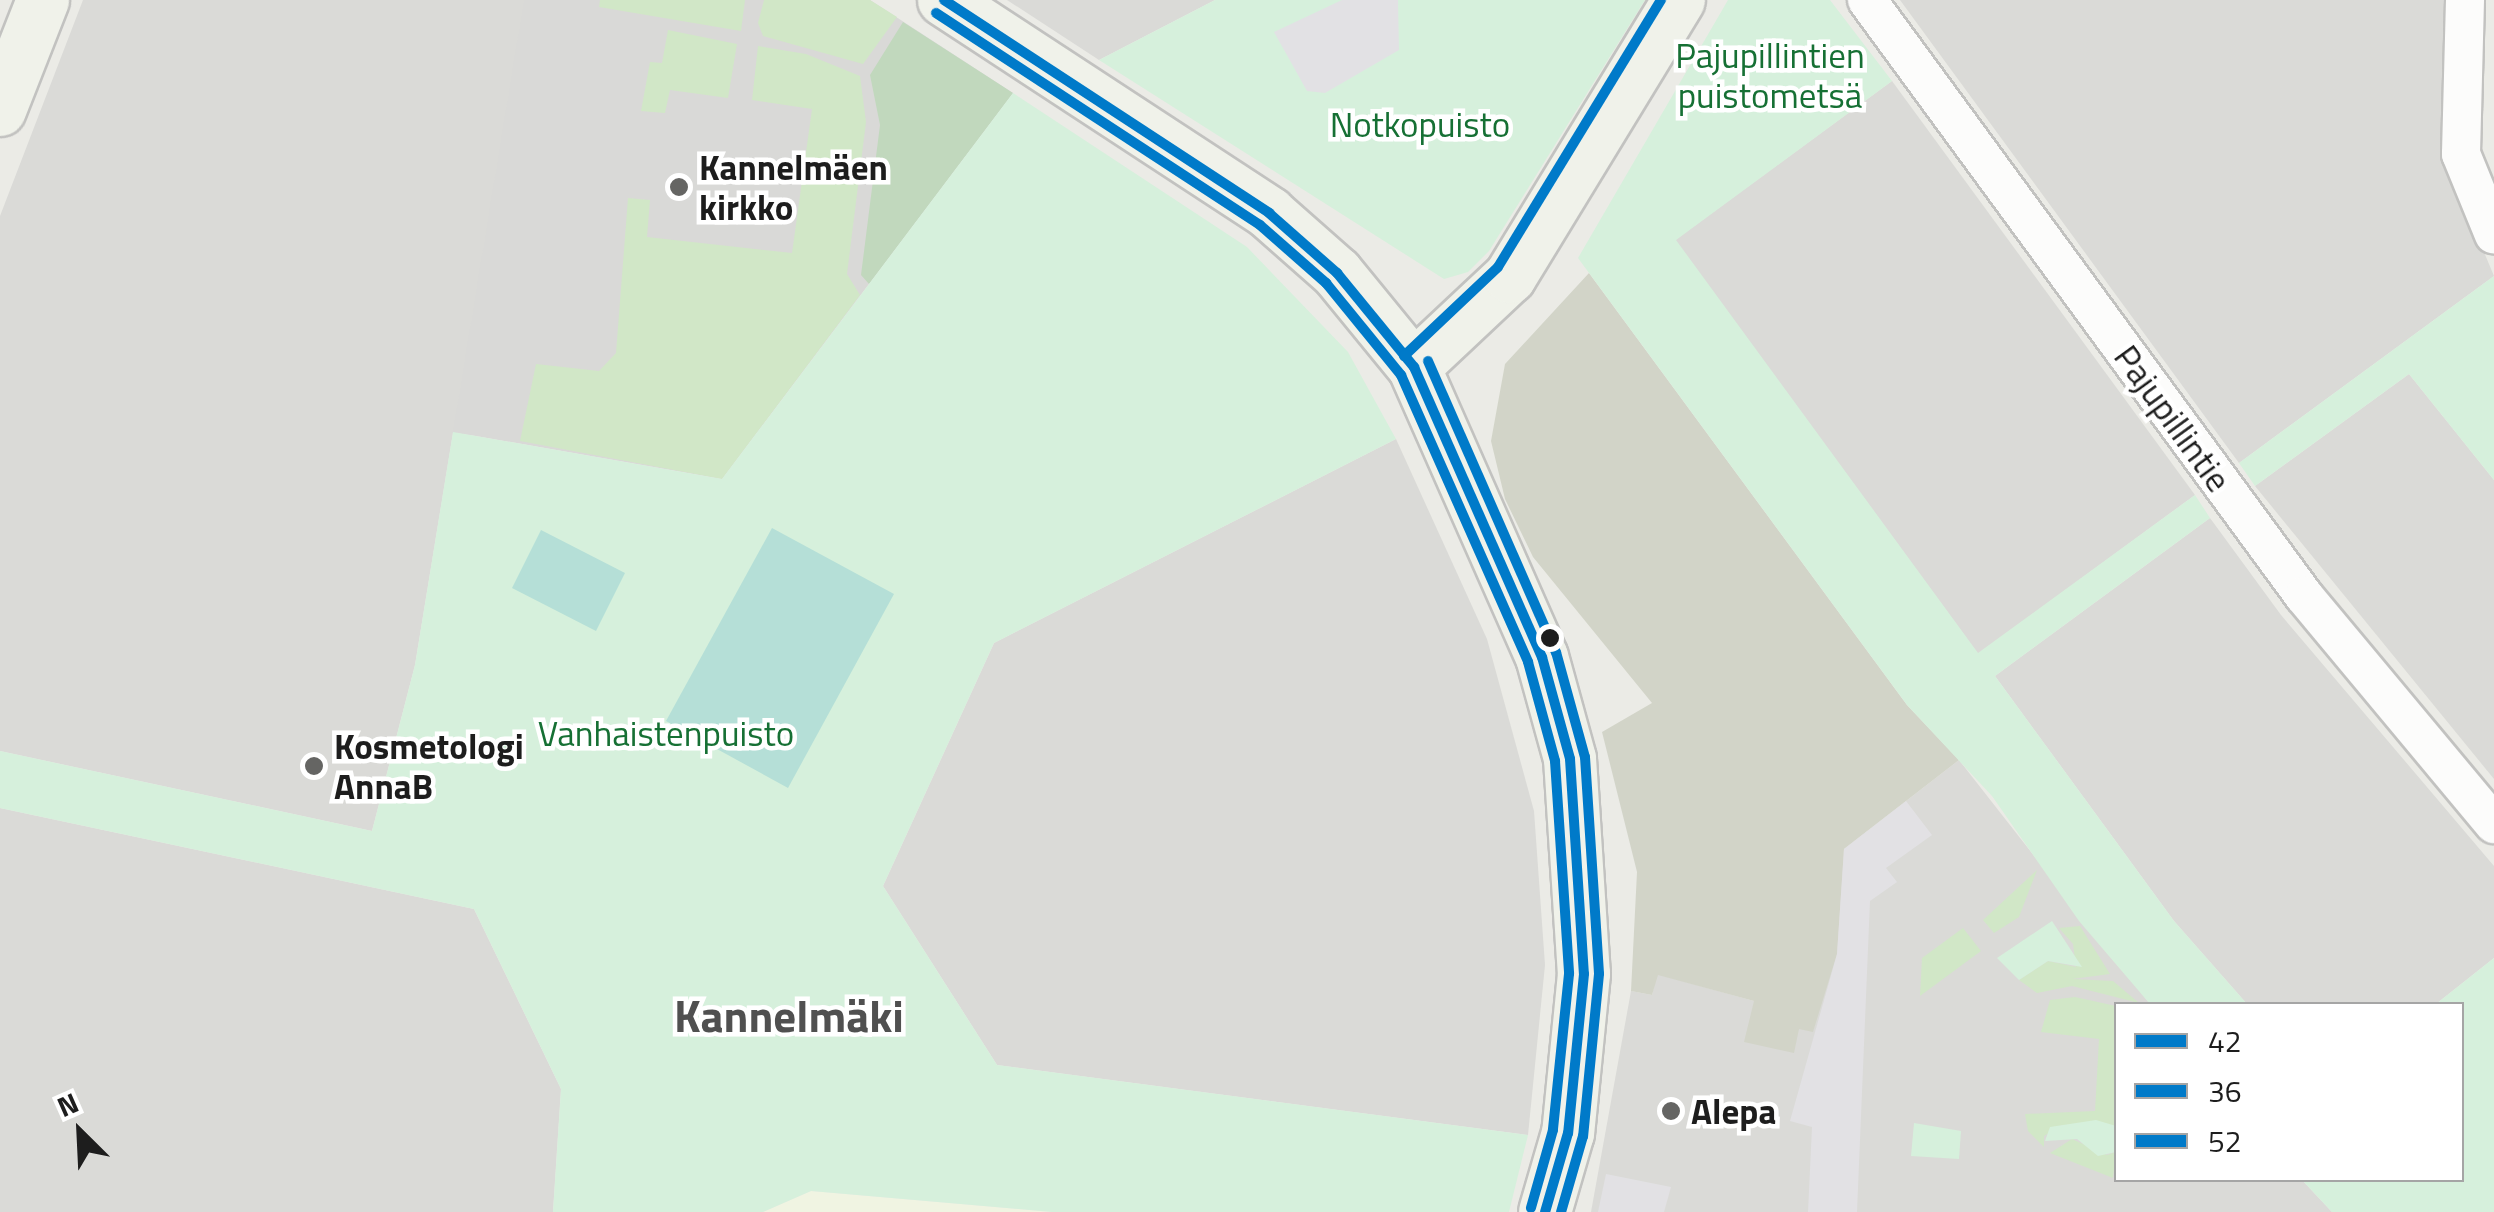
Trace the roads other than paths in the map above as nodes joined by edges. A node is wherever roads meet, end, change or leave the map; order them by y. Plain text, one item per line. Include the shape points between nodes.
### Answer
1 (43, 0) edge
2 (944, 0) edge
3 (1679, 0) edge
4 (1867, 0) edge
5 (2465, 0) edge
6 (0, 110) edge
7 (2494, 236) edge
8 (1414, 366) junction
9 (2494, 824) edge
10 (1545, 1212) edge

1 - 6 main road
2 - 8 main road via 1269,213 1337,272
3 - 8 main road via 1510,277
4 - 9 street, Pajupillintie via 2304,596
5 - 7 street via 2461,154
8 - 10 main road via 1542,657 1570,760 1584,974 1568,1133

